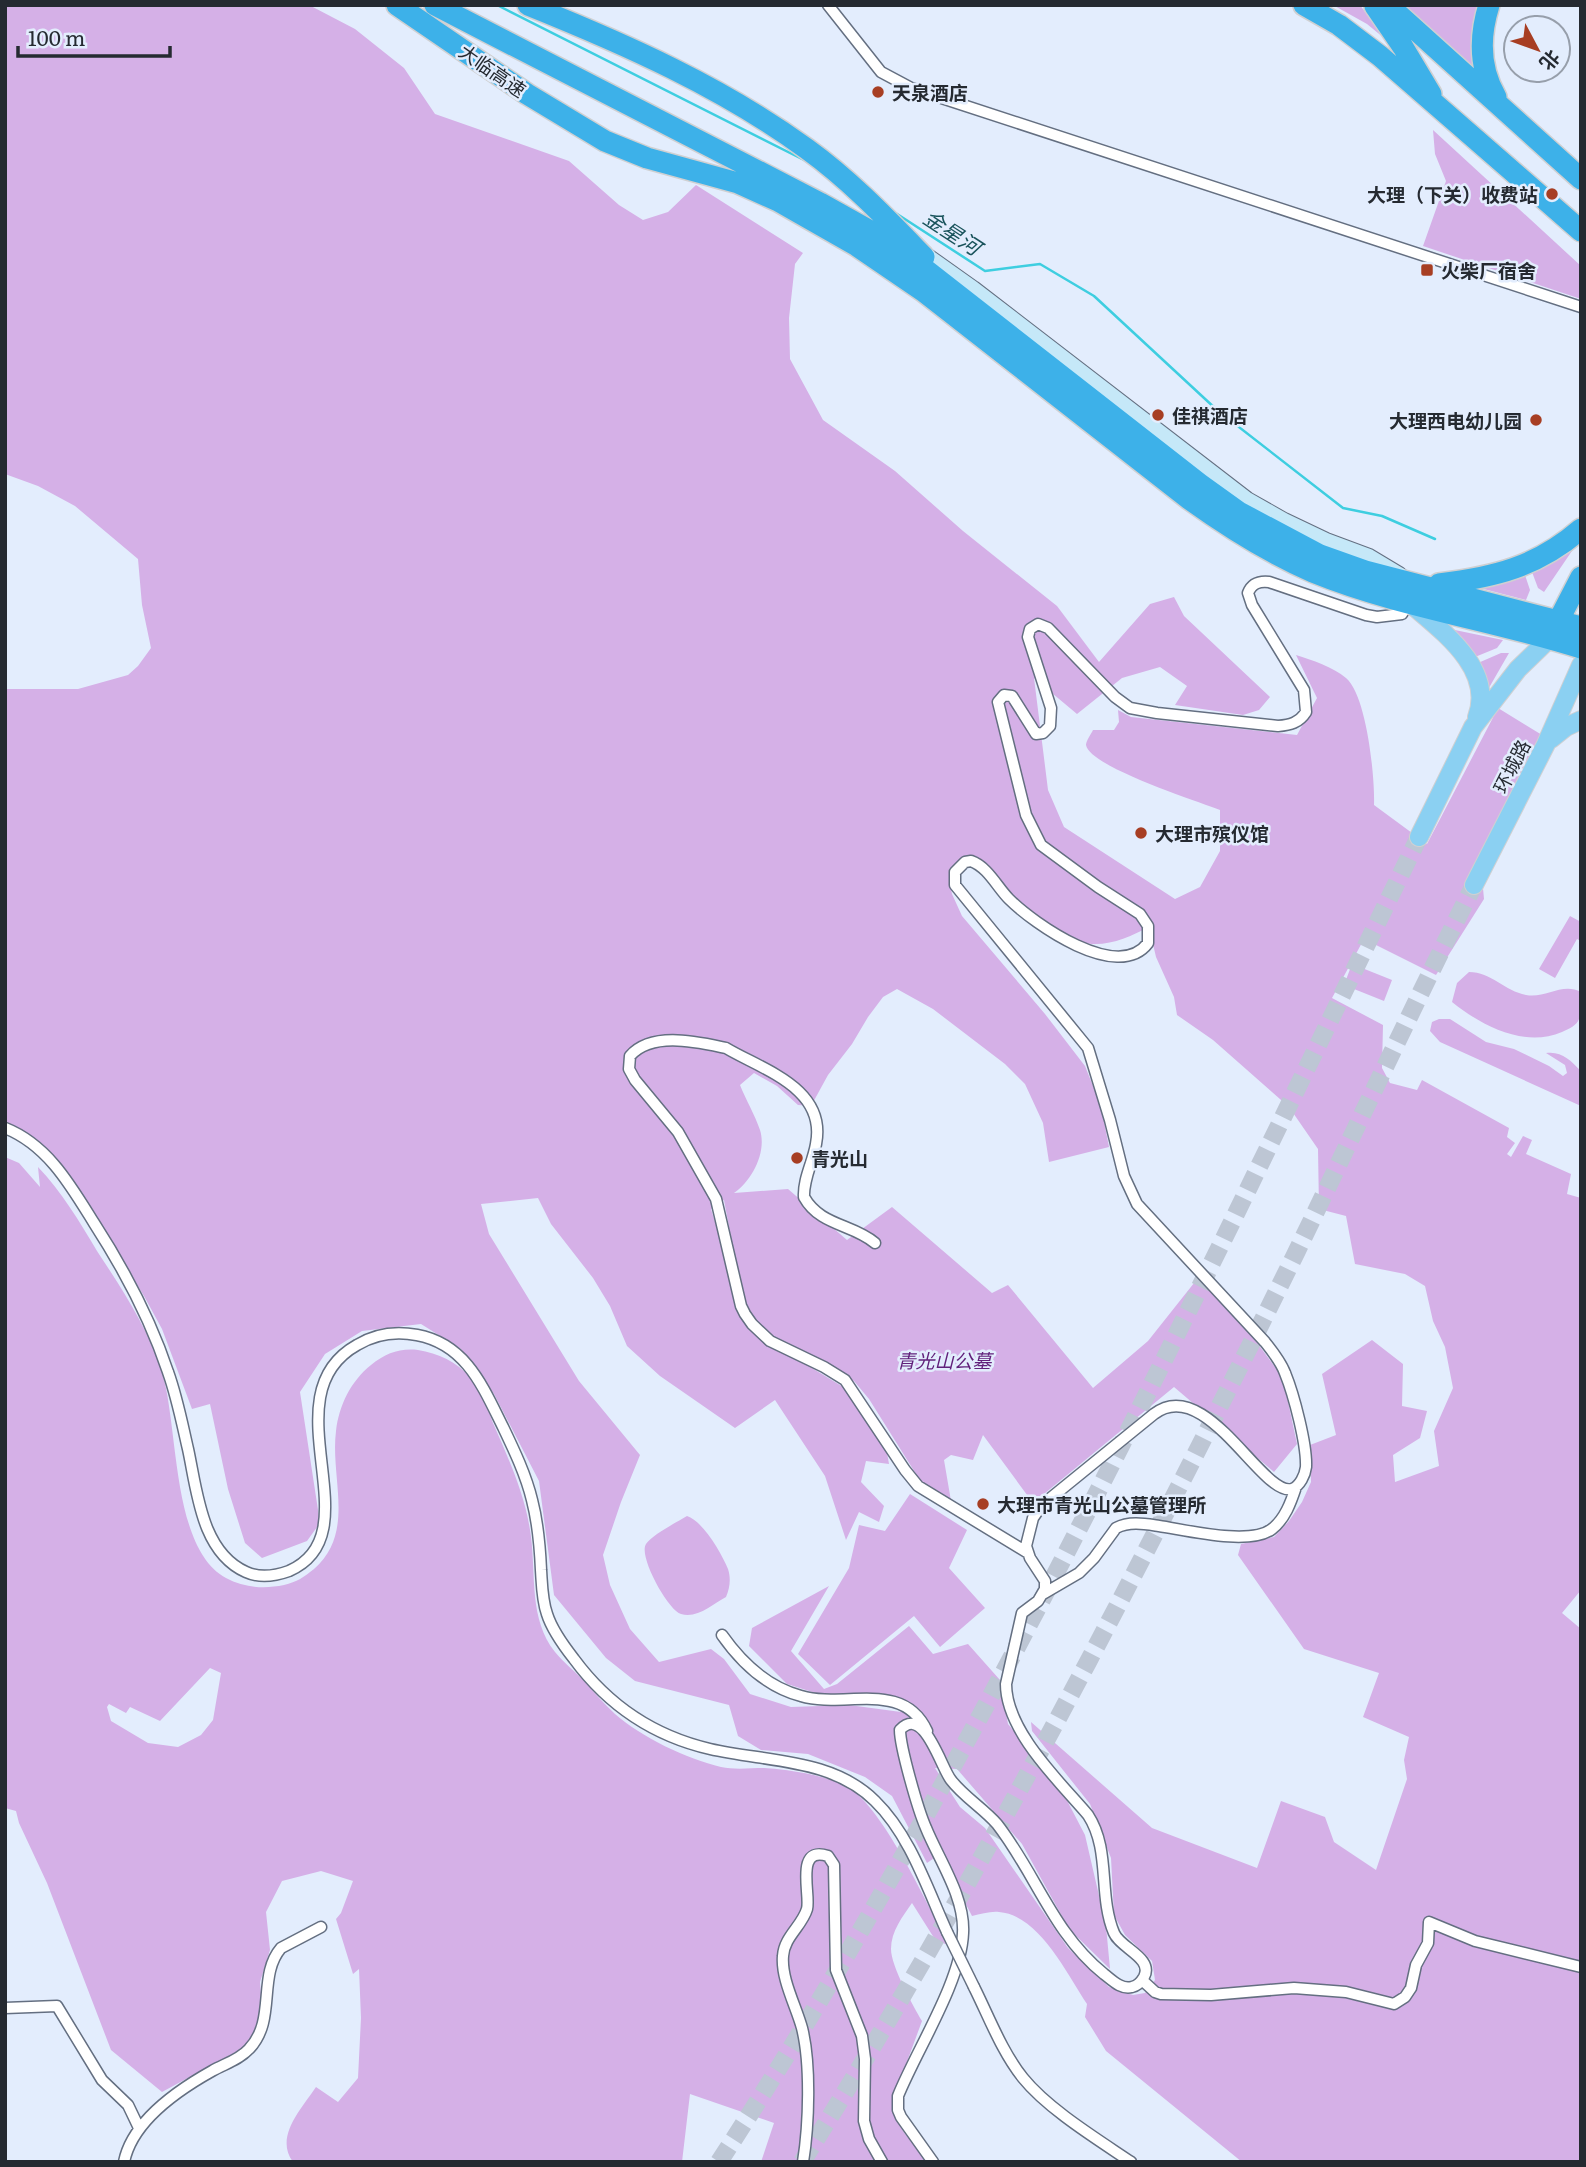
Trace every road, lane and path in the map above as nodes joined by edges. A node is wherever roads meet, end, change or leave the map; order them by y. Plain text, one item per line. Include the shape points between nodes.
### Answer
1 (397, 5) edge
2 (435, 5) edge
3 (528, 5) edge
4 (828, 5) edge
5 (1304, 5) edge
6 (1374, 5) edge
7 (1388, 5) edge
8 (1489, 5) edge
9 (1437, 105) junction
10 (1502, 108) junction
11 (1576, 175) edge
12 (1581, 232) edge
13 (914, 247) junction
14 (959, 307) junction
15 (1581, 307) edge
16 (1581, 529) edge
17 (1581, 577) edge
18 (1416, 591) junction
19 (1581, 627) edge
20 (1554, 629) junction
21 (1581, 648) edge
22 (1581, 665) edge
23 (1581, 720) edge
24 (1473, 727) junction
25 (1546, 744) junction
26 (1419, 837) tunnel mouth
27 (1474, 885) tunnel mouth
28 (5, 1128) edge
29 (875, 1243) dead end
30 (1296, 1487) junction
31 (1028, 1553) junction
32 (1044, 1594) junction
33 (722, 1634) dead end
34 (928, 1734) junction
35 (945, 1870) junction
36 (924, 1881) junction
37 (321, 1927) dead end
38 (1581, 1967) edge
39 (1142, 1980) junction
40 (5, 2008) edge
41 (139, 2128) junction
42 (124, 2162) edge
43 (803, 2162) edge
44 (882, 2162) edge
45 (933, 2162) edge
46 (1131, 2162) edge

1 - 14 highway, 大临高速 via 590,132 628,151 738,183 778,201 923,291
2 - 14 highway, 大临高速 via 872,232
3 - 13 highway via 672,68 773,126 841,176
4 - 15 street via 881,72 911,88
5 - 9 highway via 1357,38
6 - 9 highway
7 - 10 highway
8 - 10 highway via 1482,57 1488,83
9 - 12 highway
10 - 11 highway
13 - 14 highway
13 - 18 street via 1247,500 1326,541 1369,557
14 - 18 highway via 1239,512 1320,555
16 - 18 highway via 1547,553 1506,572
17 - 20 highway
18 - 20 highway
18 - 24 main road via 1470,664 1480,704
18 - 30 street via 1402,614 1377,617 1269,582 1253,585 1248,593 1252,605 1305,694 1306,712 1298,722 1286,725 1136,710 1115,696 1046,626 1034,625 1028,637 1051,708 1050,726 1036,734 1012,696 1004,695 998,702 1026,815 1041,845 1140,914 1148,926 1148,943 1129,956 1104,955 1058,936 1026,914 978,863 965,862 954,876 958,889 1088,1048 1124,1176 1137,1204 1282,1365 1306,1465
19 - 20 highway
20 - 21 highway
20 - 24 main road
22 - 25 main road, 环城路
23 - 25 main road
24 - 26 main road
25 - 27 main road, 环城路
28 - 36 street via 55,1165 128,1276 168,1371 208,1530 240,1569 267,1576 289,1570 311,1555 321,1540 325,1507 317,1409 338,1360 351,1348 383,1335 432,1339 456,1353 474,1372 511,1444 535,1513 548,1617 598,1689 634,1718 684,1741 808,1766 847,1780 884,1810
29 - 31 street via 858,1231 835,1225 804,1197 817,1122 809,1101 794,1086 716,1046 669,1040 644,1045 630,1056 629,1069 635,1080 678,1132 716,1199 741,1306 752,1324 781,1348 845,1380 918,1486
30 - 31 street via 1286,1489 1272,1480 1198,1411 1168,1406 1042,1505 1027,1538
30 - 32 street via 1281,1520 1257,1536 1140,1524 1116,1528 1079,1573
31 - 32 street via 1045,1581
32 - 39 street via 1019,1619 1007,1695 1026,1740 1093,1825 1114,1934 1144,1963
33 - 34 street via 757,1673 789,1692 826,1700 894,1700 914,1713
34 - 35 street via 913,1724 905,1725 900,1733 925,1825
34 - 39 street via 951,1781 998,1826 1076,1949 1122,1986 1133,1987
35 - 36 street
35 - 45 street via 960,1908 963,1937 898,2106
36 - 46 street, bridge via 1014,2064 1031,2087
37 - 41 street via 276,1954 266,2019 248,2050 194,2081
38 - 39 street via 1475,1941 1429,1922 1428,1943 1411,1988 1394,2004 1346,1992 1294,1988 1161,1994
40 - 41 street via 57,2006 102,2080 128,2105
41 - 42 street
43 - 44 street via 808,2127 804,2039 783,1958 787,1942 807,1910 807,1865 822,1854 834,1865 836,1970 864,2047 864,2121

